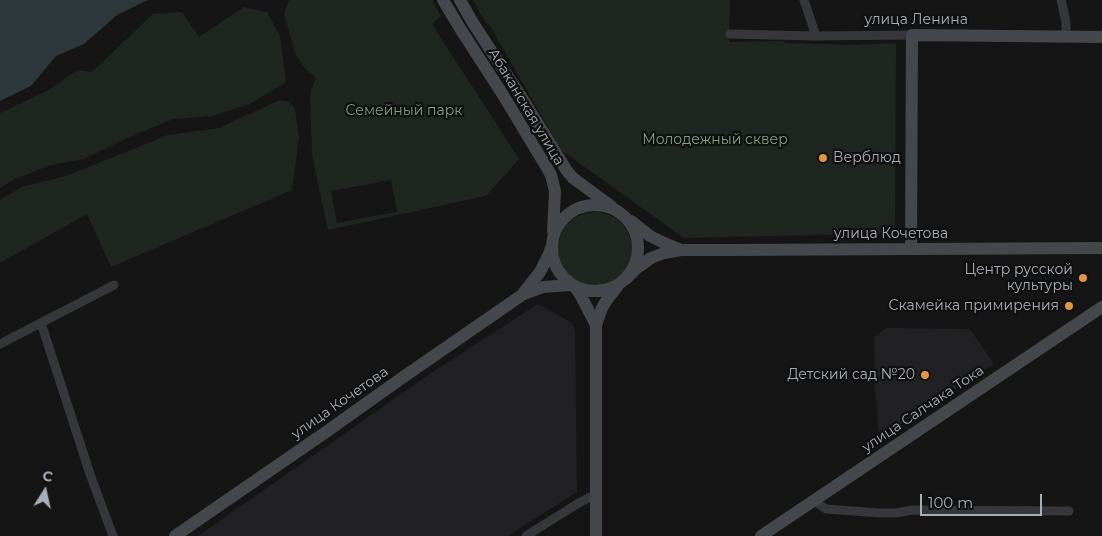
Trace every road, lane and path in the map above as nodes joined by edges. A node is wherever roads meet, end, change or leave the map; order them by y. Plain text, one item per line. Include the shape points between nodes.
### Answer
1 (443, 0) edge
2 (460, 0) edge
3 (804, 0) edge
4 (1061, 0) edge
5 (730, 34) dead end
6 (912, 35) junction
7 (816, 36) junction
8 (1066, 36) junction
9 (1102, 37) edge
10 (620, 212) junction
11 (552, 242) junction
12 (1102, 248) edge
13 (681, 250) junction
14 (911, 250) junction
15 (625, 280) junction
16 (114, 285) dead end
17 (573, 286) junction
18 (522, 294) junction
19 (1102, 307) edge
20 (41, 323) junction
21 (596, 326) junction
22 (0, 344) edge
23 (596, 494) junction
24 (815, 500) junction
25 (1069, 511) dead end
26 (113, 536) edge
27 (175, 536) edge
28 (526, 536) edge
29 (596, 536) edge
30 (761, 536) edge

1 - 11 main road, Абаканская улица via 551,175 555,191
2 - 10 main road, Абаканская улица via 567,172
3 - 7 street
4 - 8 street
5 - 7 street, улица Ленина
6 - 7 street, улица Ленина
6 - 8 main road, улица Ленина
6 - 14 main road
8 - 9 main road, улица Ленина
10 - 11 main road via 602,205 580,207 562,220
10 - 13 main road, улица Кочетова via 650,236
10 - 15 main road via 632,224 639,245 635,267
11 - 17 main road via 557,270
11 - 18 main road, улица Кочетова via 540,272
12 - 14 main road, улица Кочетова
13 - 14 main road, улица Кочетова
13 - 15 main road, улица Кочетова via 651,258
15 - 17 main road via 600,292
15 - 21 main road via 606,300
16 - 20 street
17 - 18 main road, улица Кочетова via 543,287
17 - 21 main road
18 - 27 main road, улица Кочетова
19 - 24 main road, улица Салчака Тока
20 - 22 street
20 - 26 street
21 - 23 main road
23 - 28 street
23 - 29 main road
24 - 25 street via 826,509 871,512
24 - 30 main road, улица Салчака Тока

